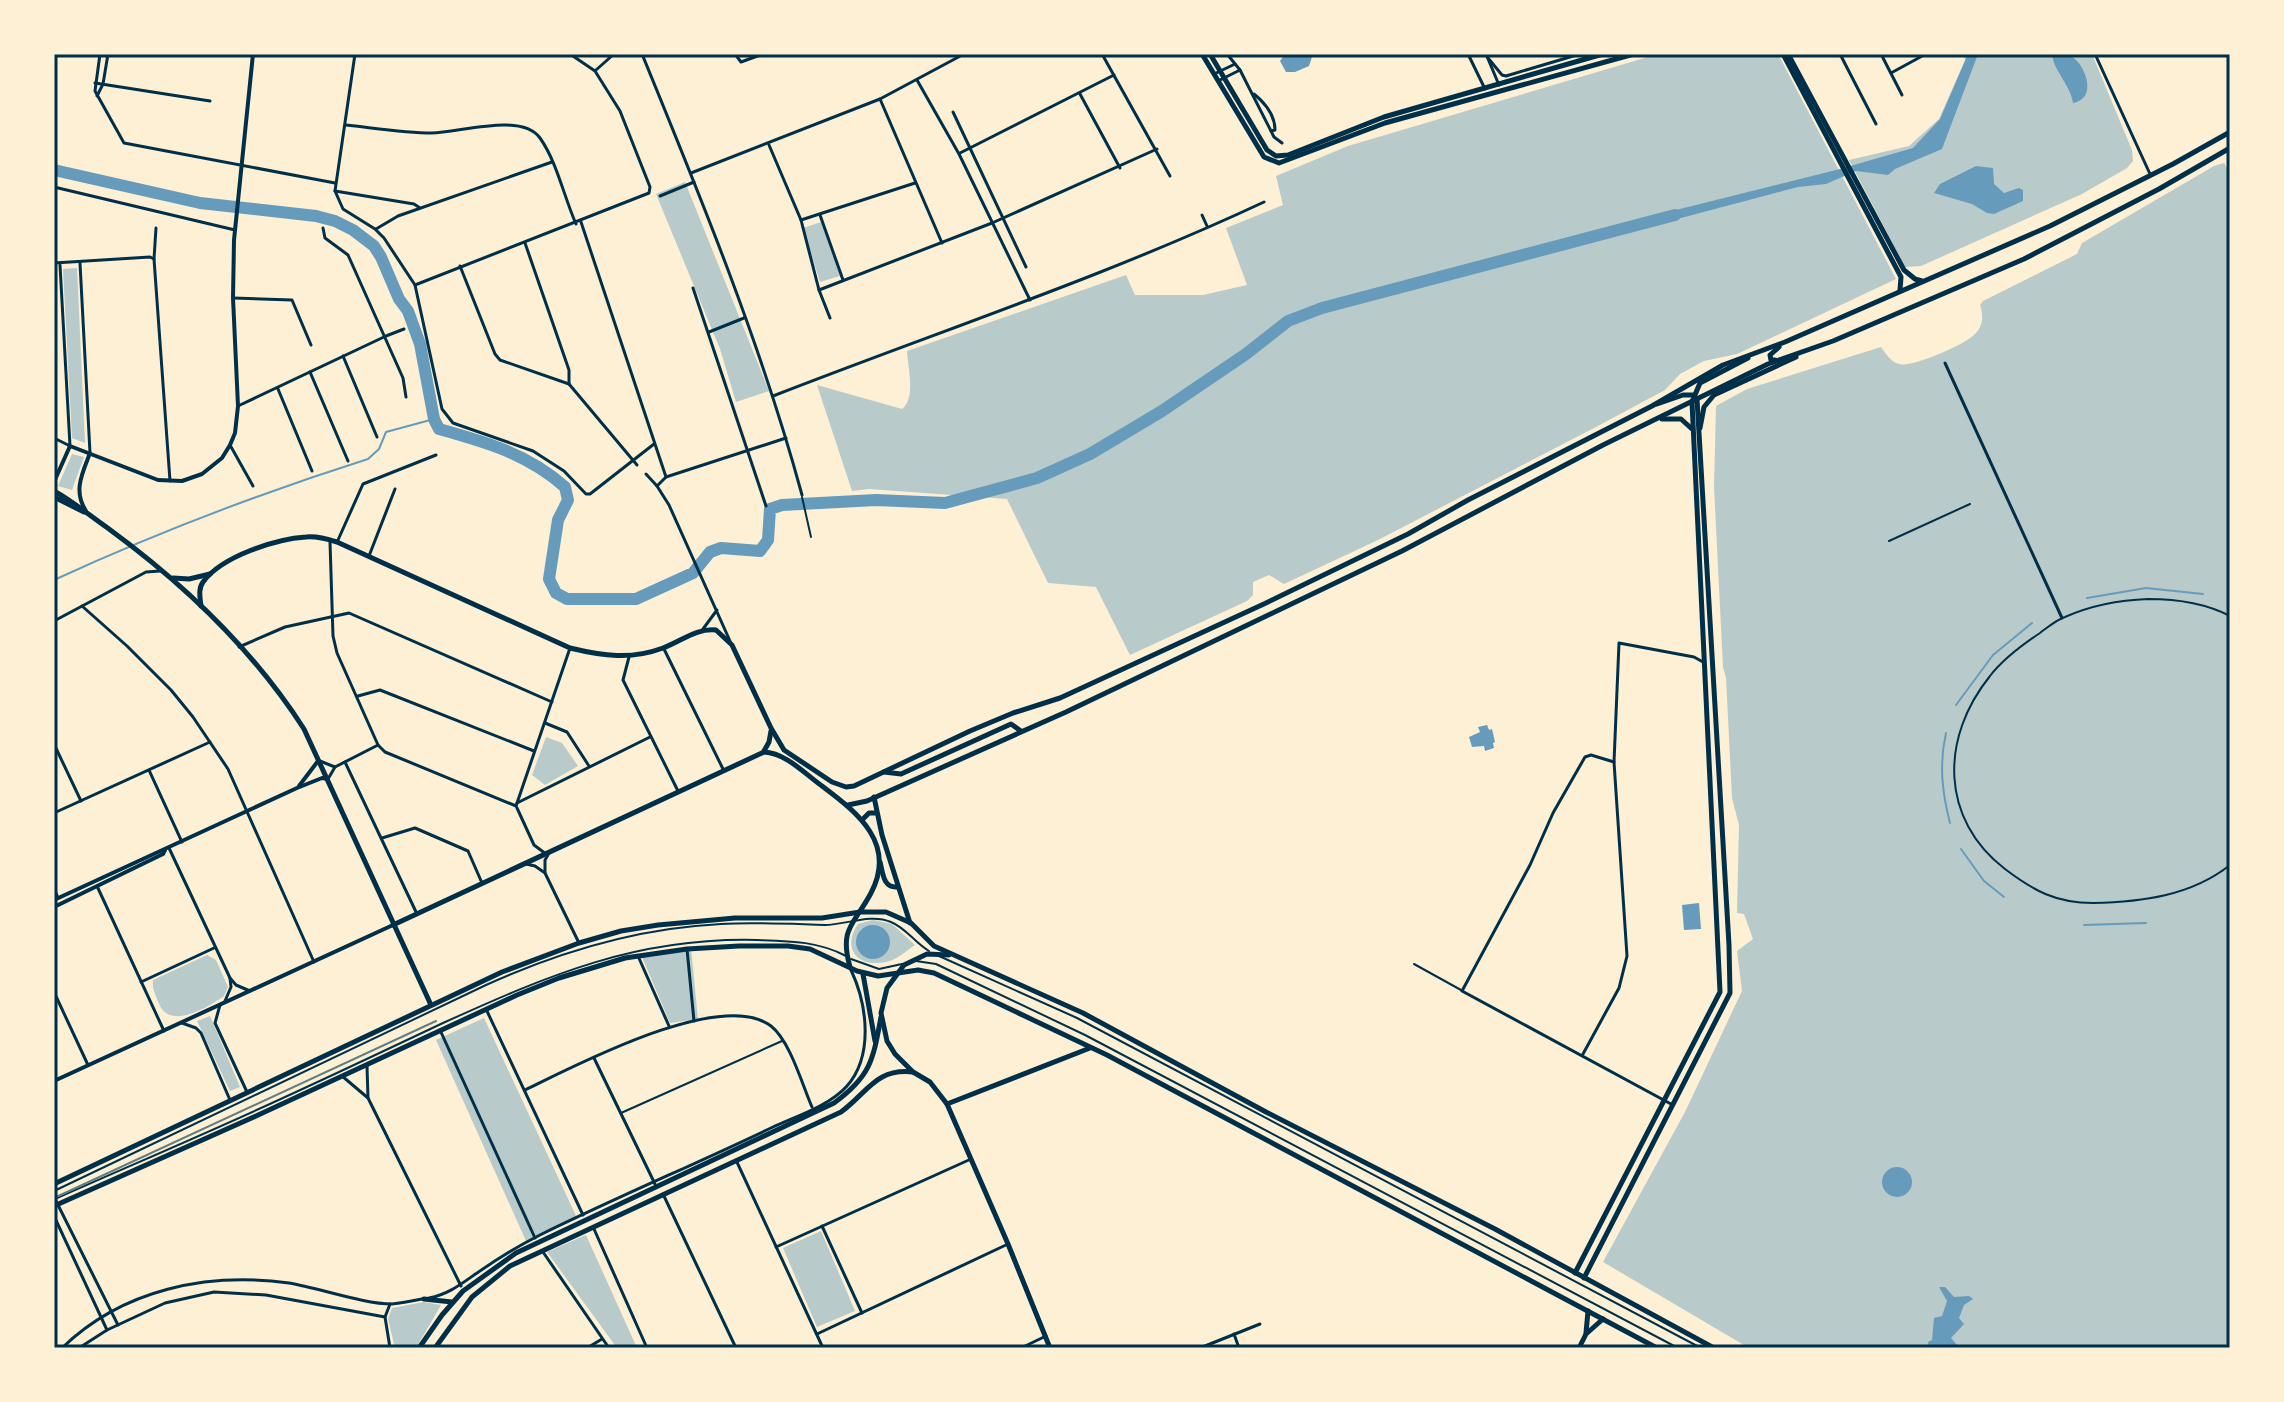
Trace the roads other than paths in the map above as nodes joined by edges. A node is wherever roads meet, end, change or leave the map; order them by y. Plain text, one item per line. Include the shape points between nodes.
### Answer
1 (100, 54) edge
2 (108, 54) edge
3 (253, 54) edge
4 (355, 54) edge
5 (570, 54) edge
6 (614, 54) edge
7 (642, 54) edge
8 (735, 54) edge
9 (763, 54) edge
10 (964, 54) edge
11 (1102, 54) edge
12 (1202, 54) edge
13 (1210, 54) edge
14 (1227, 54) edge
15 (1468, 54) edge
16 (1579, 54) edge
17 (1603, 54) edge
18 (1634, 54) edge
19 (1786, 54) edge
20 (1840, 54) edge
21 (1881, 54) edge
22 (2095, 54) edge
23 (1924, 55) edge
24 (1487, 56) edge
25 (1236, 63) junction
26 (1240, 70) junction
27 (595, 71) junction
28 (1217, 73) junction
29 (1891, 73) junction
30 (1114, 75) junction
31 (917, 80) junction
32 (1221, 80) junction
33 (95, 83) junction
34 (103, 84) junction
35 (1499, 85) junction
36 (1485, 89) junction
37 (1251, 92) junction
38 (1080, 93) junction
39 (1502, 93) junction
40 (1902, 95) dead end
41 (97, 96) junction
42 (1487, 96) junction
43 (880, 99) junction
44 (210, 101) dead end
45 (953, 112) dead end
46 (1876, 124) dead end
47 (346, 125) junction
48 (1271, 131) junction
49 (2230, 132) edge
50 (768, 143) junction
51 (1282, 143) dead end
52 (2230, 148) edge
53 (969, 149) junction
54 (1157, 149) junction
55 (959, 154) junction
56 (552, 162) junction
57 (243, 166) junction
58 (1120, 168) junction
59 (691, 173) junction
60 (1850, 175) junction
61 (2150, 175) junction
62 (1170, 176) dead end
63 (694, 182) junction
64 (335, 183) junction
65 (915, 183) junction
66 (54, 187) edge
67 (335, 191) junction
68 (660, 196) dead end
69 (1264, 202) dead end
70 (420, 208) junction
71 (820, 215) junction
72 (1202, 215) dead end
73 (1003, 218) junction
74 (801, 220) junction
75 (578, 223) junction
76 (992, 223) junction
77 (156, 228) dead end
78 (323, 228) dead end
79 (1208, 228) junction
80 (375, 229) junction
81 (235, 230) junction
82 (525, 243) junction
83 (942, 243) junction
84 (154, 259) junction
85 (54, 263) edge
86 (80, 263) junction
87 (60, 265) junction
88 (460, 266) junction
89 (1026, 267) dead end
90 (843, 280) junction
91 (1922, 281) junction
92 (415, 285) junction
93 (693, 288) dead end
94 (819, 290) junction
95 (1900, 290) junction
96 (233, 298) junction
97 (1030, 300) junction
98 (744, 318) junction
99 (830, 318) dead end
100 (404, 329) dead end
101 (709, 332) junction
102 (386, 336) junction
103 (1785, 342) junction
104 (311, 345) dead end
105 (1807, 351) junction
106 (1756, 353) junction
107 (343, 356) junction
108 (1945, 363) dead end
109 (310, 372) junction
110 (569, 384) junction
111 (278, 389) junction
112 (773, 396) junction
113 (406, 397) dead end
114 (1694, 399) junction
115 (238, 406) junction
116 (1652, 406) junction
117 (1654, 421) junction
118 (1700, 428) junction
119 (1692, 429) junction
120 (1598, 433) junction
121 (377, 437) dead end
122 (54, 438) edge
123 (786, 438) junction
124 (654, 444) junction
125 (230, 445) junction
126 (1603, 445) junction
127 (70, 446) junction
128 (748, 452) junction
129 (90, 453) junction
130 (436, 455) dead end
131 (633, 460) junction
132 (348, 461) dead end
133 (637, 465) dead end
134 (312, 471) dead end
135 (646, 474) dead end
136 (666, 477) junction
137 (170, 481) junction
138 (54, 482) edge
139 (253, 486) dead end
140 (657, 486) junction
141 (395, 489) dead end
142 (54, 491) edge
143 (802, 495) joint
144 (54, 497) edge
145 (1970, 504) dead end
146 (766, 506) dead end
147 (88, 514) junction
148 (811, 537) dead end
149 (330, 540) junction
150 (1889, 541) dead end
151 (337, 542) junction
152 (369, 556) junction
153 (164, 571) junction
154 (211, 574) junction
155 (173, 578) junction
156 (1277, 598) junction
157 (82, 606) junction
158 (201, 606) junction
159 (1283, 608) junction
160 (717, 610) junction
161 (332, 616) junction
162 (2230, 616) edge
163 (2062, 618) junction
164 (54, 621) edge
165 (703, 629) junction
166 (1702, 640) junction
167 (1712, 642) junction
168 (732, 645) junction
169 (239, 647) junction
170 (570, 648) junction
171 (663, 648) junction
172 (1703, 653) junction
173 (1712, 654) junction
174 (629, 657) junction
175 (1694, 657) junction
176 (1703, 662) junction
177 (1713, 664) junction
178 (358, 696) junction
179 (552, 702) junction
180 (545, 723) junction
181 (771, 728) junction
182 (1021, 731) junction
183 (650, 737) junction
184 (210, 742) junction
185 (54, 744) edge
186 (378, 745) junction
187 (534, 751) junction
188 (764, 752) junction
189 (318, 760) junction
190 (345, 762) junction
191 (1614, 762) junction
192 (335, 767) junction
193 (590, 767) junction
194 (149, 770) junction
195 (724, 771) junction
196 (883, 772) junction
197 (328, 779) junction
198 (297, 788) junction
199 (679, 793) junction
200 (874, 797) junction
201 (81, 801) junction
202 (517, 805) junction
203 (848, 805) junction
204 (248, 810) junction
205 (54, 813) edge
206 (876, 813) junction
207 (863, 819) junction
208 (382, 838) junction
209 (182, 842) junction
210 (167, 849) junction
211 (548, 854) junction
212 (879, 859) junction
213 (526, 864) junction
214 (2230, 865) edge
215 (545, 873) junction
216 (483, 884) junction
217 (97, 886) junction
218 (897, 887) junction
219 (54, 888) edge
220 (56, 899) edge
221 (54, 907) edge
222 (860, 912) junction
223 (417, 914) junction
224 (853, 921) junction
225 (911, 923) junction
226 (393, 925) junction
227 (579, 943) junction
228 (215, 947) junction
229 (687, 949) junction
230 (933, 953) junction
231 (638, 956) junction
232 (847, 957) junction
233 (960, 957) junction
234 (314, 962) junction
235 (908, 963) junction
236 (1414, 964) dead end
237 (850, 968) junction
238 (896, 973) junction
239 (863, 974) junction
240 (230, 978) junction
241 (141, 982) junction
242 (251, 991) junction
243 (1462, 991) junction
244 (54, 992) edge
245 (222, 1004) junction
246 (431, 1005) junction
247 (486, 1009) junction
248 (881, 1017) junction
249 (694, 1021) junction
250 (182, 1023) junction
251 (669, 1027) junction
252 (440, 1030) junction
253 (164, 1031) junction
254 (783, 1040) junction
255 (876, 1046) junction
256 (1091, 1047) junction
257 (1583, 1054) junction
258 (594, 1058) junction
259 (88, 1065) junction
260 (367, 1065) junction
261 (913, 1072) junction
262 (342, 1076) junction
263 (54, 1081) edge
264 (525, 1090) junction
265 (247, 1092) junction
266 (368, 1098) junction
267 (230, 1100) junction
268 (1664, 1100) junction
269 (947, 1104) junction
270 (1674, 1105) junction
271 (814, 1111) junction
272 (621, 1113) junction
273 (1636, 1157) junction
274 (971, 1159) junction
275 (736, 1160) junction
276 (1645, 1162) junction
277 (655, 1184) junction
278 (54, 1185) edge
279 (663, 1194) junction
280 (55, 1201) edge
281 (54, 1216) edge
282 (584, 1216) junction
283 (1602, 1224) junction
284 (593, 1226) junction
285 (822, 1226) junction
286 (1610, 1228) junction
287 (536, 1239) junction
288 (1591, 1243) junction
289 (1008, 1244) junction
290 (776, 1247) junction
291 (1600, 1248) junction
292 (541, 1250) junction
293 (1575, 1273) junction
294 (1584, 1278) junction
295 (462, 1288) junction
296 (424, 1299) junction
297 (452, 1302) junction
298 (390, 1304) junction
299 (1588, 1311) junction
300 (112, 1313) junction
301 (862, 1313) junction
302 (385, 1317) junction
303 (101, 1318) junction
304 (1603, 1319) junction
305 (1260, 1324) dead end
306 (118, 1325) junction
307 (107, 1330) junction
308 (817, 1334) junction
309 (1234, 1334) junction
310 (1586, 1334) junction
311 (1046, 1336) junction
312 (602, 1339) junction
313 (62, 1348) edge
314 (79, 1348) edge
315 (390, 1348) edge
316 (419, 1348) edge
317 (435, 1348) edge
318 (587, 1348) edge
319 (609, 1348) edge
320 (647, 1348) edge
321 (736, 1348) edge
322 (823, 1348) edge
323 (1021, 1348) edge
324 (1050, 1348) edge
325 (1200, 1348) edge
326 (1239, 1348) edge
327 (1579, 1348) edge
328 (1657, 1348) edge
329 (1678, 1348) edge
330 (1701, 1348) edge
331 (1714, 1348) edge

1 - 33 street
2 - 34 street
3 - 57 street
4 - 47 street
5 - 27 street
6 - 27 street
7 - 59 street
8 - 9 street via 741,62
10 - 31 street
11 - 30 street
12 - 28 main road
13 - 28 main road
14 - 25 street
15 - 36 street
16 - 24 street via 1506,76
17 - 35 main road
18 - 39 main road
19 - 60 main road
20 - 46 street
21 - 29 street
22 - 61 street
23 - 29 street
24 - 35 street
25 - 26 street
25 - 28 street
26 - 32 street
26 - 37 street
27 - 75 street via 623,117 650,187 648,194
28 - 32 main road
29 - 40 street
30 - 38 street
30 - 54 street
31 - 43 street
31 - 55 street
32 - 36 main road via 1267,150 1278,156 1384,117
32 - 42 main road via 1264,157 1279,163 1385,123
33 - 34 street
33 - 41 street
34 - 41 street
34 - 44 street
35 - 36 main road
35 - 39 street
36 - 42 street
37 - 48 street
37 - 48 street via 1266,103 1275,122
38 - 53 street
38 - 58 street
39 - 42 main road
41 - 57 street via 124,143
43 - 50 street
43 - 65 street
45 - 53 street
47 - 56 street via 429,133 516,126 540,137
47 - 64 street
48 - 51 street
49 - 61 main road
50 - 59 street
50 - 74 street
52 - 105 main road via 2024,259
53 - 55 street
53 - 73 street
54 - 58 street
54 - 62 street
55 - 76 street
56 - 70 street
56 - 75 street
57 - 64 street
57 - 81 street
58 - 73 street
59 - 63 street
60 - 91 main road via 1904,270
60 - 95 main road via 1901,277
61 - 91 main road via 2050,226
63 - 68 street
63 - 98 street
64 - 67 street
65 - 71 street
65 - 83 street
66 - 81 street
67 - 70 street
67 - 80 street via 345,210
69 - 79 street
70 - 80 street
71 - 74 street
71 - 90 street
72 - 79 street
73 - 76 street
73 - 89 street
74 - 94 street
75 - 82 street
75 - 124 street
76 - 83 street
76 - 97 street
77 - 84 street
78 - 102 street via 325,238 348,255
79 - 97 street
80 - 92 street
81 - 96 street
82 - 88 street
82 - 110 street via 569,370
83 - 90 street
84 - 86 street
84 - 137 street
85 - 87 street
86 - 87 street
86 - 129 street
87 - 127 street
88 - 92 street
88 - 110 street via 500,360
90 - 94 street
91 - 95 main road
92 - 131 street via 442,409 453,423 544,457 586,494
93 - 101 street
94 - 99 street
95 - 103 main road
96 - 104 street via 290,299
96 - 115 street
97 - 112 street
98 - 101 street
98 - 112 street
100 - 102 street
101 - 128 street
102 - 107 street
102 - 113 street
103 - 105 main road via 1771,360
103 - 106 main road
105 - 114 main road
105 - 118 main road via 1714,395 1704,407
106 - 114 main road via 1700,383
106 - 116 main road via 1709,372
107 - 109 street
107 - 121 street
108 - 163 street
109 - 111 street
109 - 132 street
110 - 131 street
111 - 115 street
111 - 134 street
112 - 123 street
114 - 116 main road via 1683,395
114 - 117 main road
114 - 118 main road
114 - 119 main road
115 - 125 street
116 - 120 main road
117 - 119 main road via 1677,417
117 - 126 main road
118 - 167 main road
119 - 166 main road
120 - 126 main road via 1605,437
120 - 156 main road
122 - 127 street
123 - 128 street
123 - 143 street
124 - 131 street
124 - 136 street
125 - 137 street via 202,474
125 - 139 street
126 - 159 main road
127 - 129 street
127 - 138 street
128 - 136 street
128 - 146 street
129 - 137 street
129 - 147 street via 78,495
130 - 151 street via 363,484
131 - 133 street
135 - 140 street
136 - 140 street
140 - 160 street
141 - 152 street
142 - 147 main road
143 - 148 lane
144 - 147 main road
145 - 150 lane
147 - 153 main road
149 - 151 main road
149 - 154 main road via 304,537 253,549
149 - 161 street
151 - 152 main road
152 - 170 main road
153 - 155 main road
153 - 157 street via 146,572
154 - 155 main road
154 - 158 main road via 202,583
155 - 158 main road
156 - 159 main road
156 - 196 main road
157 - 164 street
157 - 184 street via 171,690
158 - 169 main road
159 - 182 main road
160 - 165 street
160 - 168 street
161 - 169 street via 285,627
161 - 178 street via 337,653
161 - 179 street via 349,613
162 - 163 lane via 2205,605 2158,599 2110,602
163 - 214 lane via 2020,646 1990,675 1969,710 1953,780 1969,831 1990,858 2020,881 2070,903 2121,903 2170,894
165 - 168 main road via 716,630
165 - 171 main road
166 - 167 main road
166 - 172 main road
167 - 173 main road
168 - 181 main road
169 - 189 main road via 287,702
170 - 174 main road
170 - 179 street
171 - 174 main road
171 - 195 street
172 - 173 street
172 - 175 street
172 - 176 main road
173 - 177 main road
174 - 183 street via 623,680
175 - 176 street
175 - 191 street via 1619,643
176 - 177 street
176 - 268 main road via 1720,992
177 - 270 main road via 1730,984 1727,1003
178 - 186 street
178 - 187 street via 380,690
179 - 180 street
180 - 187 street
180 - 193 street via 567,732
181 - 188 main road
181 - 196 main road via 784,750 832,782 846,787
182 - 196 main road via 1011,724 901,774
182 - 200 main road
183 - 193 street
183 - 199 street
184 - 194 street
184 - 204 street
185 - 201 street
186 - 190 street
186 - 202 street
187 - 202 street
188 - 195 main road
188 - 203 main road via 785,759
189 - 192 street
189 - 197 main road
189 - 198 street
190 - 192 street
190 - 208 street
191 - 243 street via 1585,757
191 - 257 street via 1627,956 1619,988
192 - 197 street
193 - 202 street
194 - 201 street
194 - 209 street
195 - 199 main road
197 - 198 street
197 - 226 main road
198 - 204 street
199 - 211 main road
200 - 203 main road
200 - 206 main road
201 - 205 street
202 - 211 street via 534,845
203 - 207 main road
204 - 209 street
204 - 234 street
206 - 207 main road
206 - 218 main road
207 - 212 main road
208 - 216 street via 415,828 468,851
208 - 223 street
209 - 210 street
210 - 217 street
210 - 220 street
210 - 228 street
211 - 213 main road
211 - 215 street
212 - 218 main road via 888,886
212 - 222 main road via 875,885
213 - 215 street
213 - 216 main road
215 - 227 street
216 - 223 main road
217 - 221 street
217 - 241 street
218 - 225 main road
219 - 220 street
222 - 224 main road
222 - 225 main road via 886,912
222 - 227 main road via 684,922
223 - 226 main road
224 - 230 lane via 891,922
224 - 232 main road via 846,937
224 - 278 lane via 688,926 556,956
225 - 233 main road via 934,946
226 - 234 street
226 - 246 main road
227 - 246 main road
228 - 240 street
228 - 241 street
229 - 231 main road
229 - 237 main road via 796,947
229 - 249 street
230 - 233 main road
230 - 235 main road
230 - 330 lane via 1091,1025
231 - 247 main road via 559,978
231 - 251 street
232 - 235 lane via 875,968
232 - 237 main road
232 - 280 lane via 808,943 723,941 649,948 567,969
233 - 293 main road via 1091,1017
234 - 242 street
235 - 238 main road
235 - 329 lane via 936,964 1020,1002
236 - 243 lane
237 - 239 main road
237 - 271 street via 862,1002 864,1048 854,1077
238 - 239 main road
238 - 248 main road
238 - 256 main road via 923,970 942,976
239 - 255 main road
240 - 242 street
240 - 245 street via 230,995
241 - 253 street
242 - 245 street
243 - 257 street
244 - 259 street
245 - 250 street
245 - 265 street via 215,1023
246 - 265 main road
247 - 252 main road
247 - 264 street
248 - 255 main road
248 - 261 main road via 890,1048
249 - 251 street
249 - 254 street via 751,1018 770,1026
250 - 253 street
250 - 267 street via 201,1033
251 - 258 street
252 - 260 main road
252 - 287 street
253 - 259 street
254 - 271 street
254 - 272 lane
255 - 271 main road via 872,1062 842,1098
256 - 269 main road
256 - 299 main road
257 - 268 street
258 - 264 street
258 - 272 street
259 - 263 street
260 - 262 main road
260 - 266 street
261 - 269 main road via 930,1082
261 - 275 main road via 880,1076 841,1112
262 - 266 street
262 - 280 main road
264 - 282 street
265 - 267 main road
266 - 295 street
267 - 278 main road
268 - 270 street
268 - 273 main road
269 - 274 main road
270 - 276 main road
271 - 277 main road
272 - 277 street
273 - 276 main road
273 - 283 main road
274 - 285 street
274 - 289 main road
275 - 279 main road
275 - 290 street
276 - 286 main road
277 - 282 main road
279 - 284 main road
279 - 321 street
280 - 300 street
281 - 303 street
282 - 287 main road
283 - 286 main road
283 - 288 main road
284 - 292 main road
284 - 320 street
285 - 290 street
285 - 301 street
286 - 291 main road
287 - 295 main road
288 - 291 main road
288 - 293 main road
289 - 301 street
289 - 311 main road
290 - 308 street
291 - 294 main road
292 - 312 street
292 - 317 main road via 510,1266 472,1297
293 - 294 main road
294 - 331 main road
295 - 296 street
295 - 297 main road
296 - 297 main road
296 - 298 street
297 - 316 main road
298 - 300 street via 290,1284 213,1279 159,1292
298 - 302 street
299 - 304 main road
299 - 310 main road
300 - 303 street
300 - 306 street
301 - 308 street
302 - 306 street via 266,1295 214,1292 165,1303
302 - 315 street
303 - 307 street
303 - 313 street
304 - 310 main road
304 - 328 main road
305 - 309 street
306 - 307 street
307 - 314 street
308 - 322 street
309 - 325 street
309 - 326 street
310 - 327 main road
311 - 323 street
311 - 324 main road
312 - 318 street
312 - 319 street

